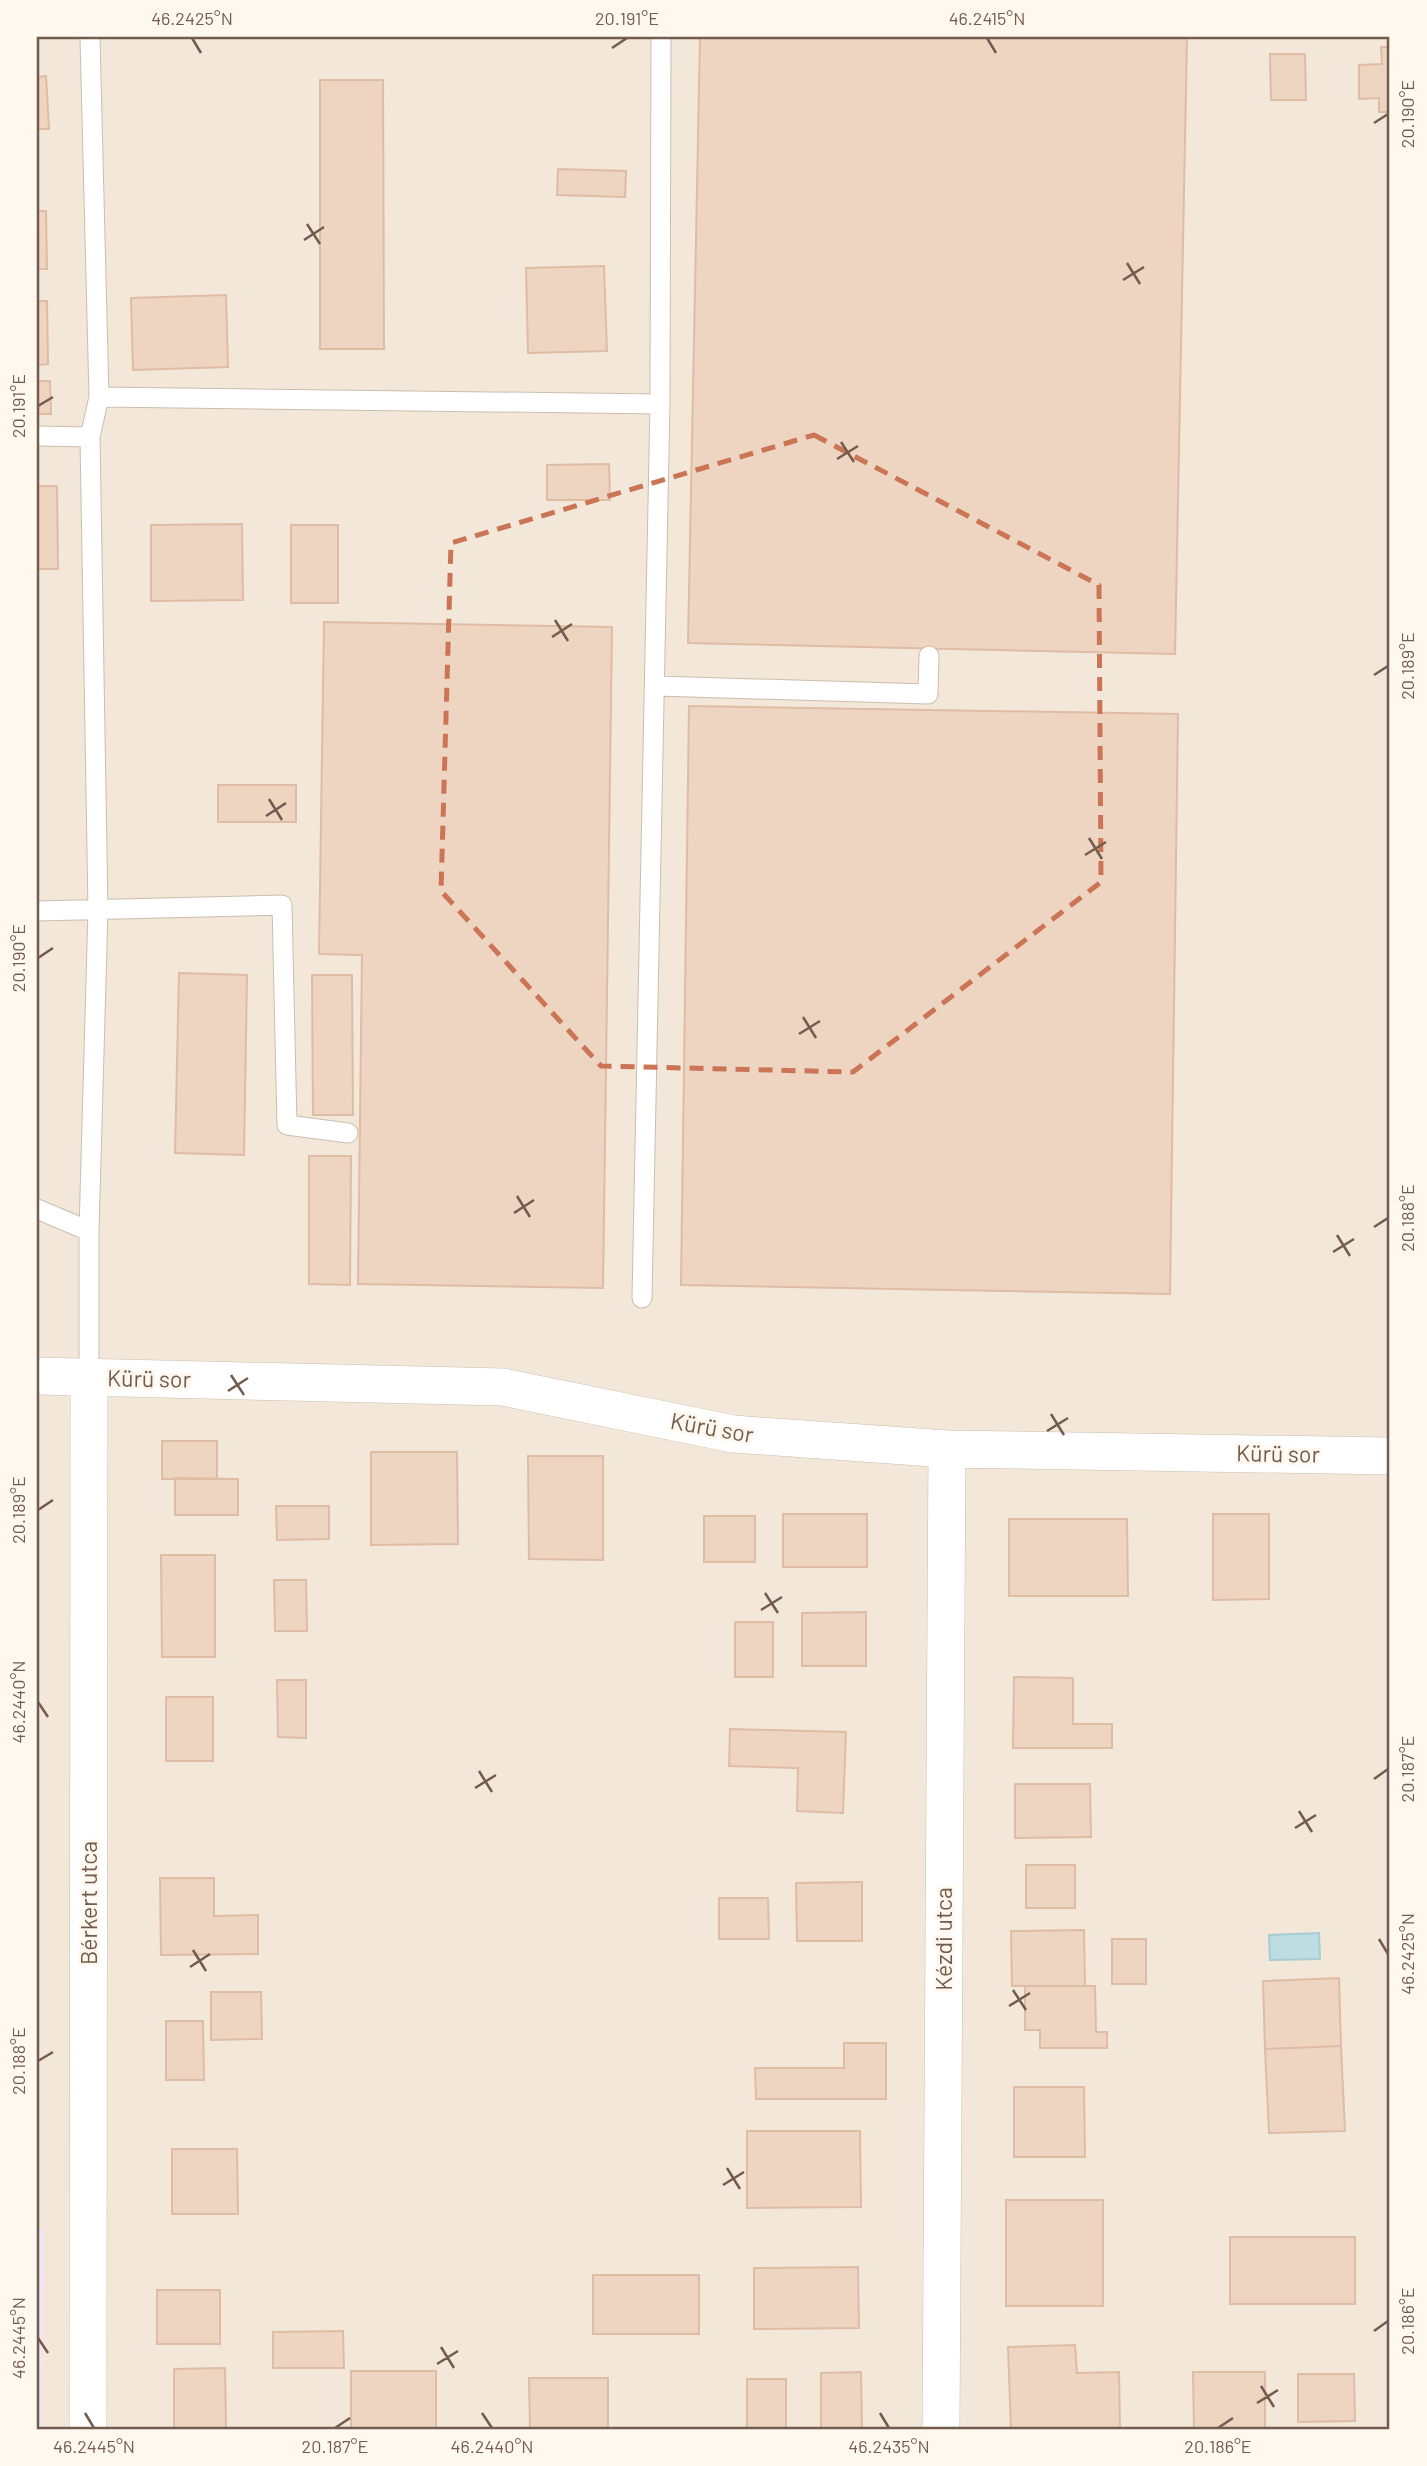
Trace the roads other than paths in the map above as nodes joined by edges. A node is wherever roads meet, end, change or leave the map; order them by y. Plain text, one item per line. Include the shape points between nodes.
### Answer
1 (90, 37) edge
2 (661, 37) edge
3 (99, 397) junction
4 (660, 404) junction
5 (37, 436) edge
6 (90, 437) junction
7 (929, 656) dead end
8 (656, 686) junction
9 (98, 910) junction
10 (37, 911) edge
11 (348, 1133) dead end
12 (37, 1209) edge
13 (89, 1231) junction
14 (642, 1298) dead end
15 (37, 1376) edge
16 (89, 1377) junction
17 (947, 1450) junction
18 (1390, 1456) edge
19 (88, 2429) edge
20 (941, 2429) edge

1 - 3 lane
2 - 4 lane
3 - 4 lane
3 - 6 lane
4 - 8 lane
5 - 6 lane
6 - 9 lane
7 - 8 lane via 928,694
8 - 14 lane
9 - 10 lane
9 - 11 lane via 282,905 287,1125
9 - 13 lane
12 - 13 lane
13 - 16 lane
15 - 16 street, Kürü sor
16 - 17 street, Kürü sor via 503,1387 733,1434
16 - 19 street, Bérkert utca
17 - 18 street, Kürü sor
17 - 20 street, Kézdi utca

